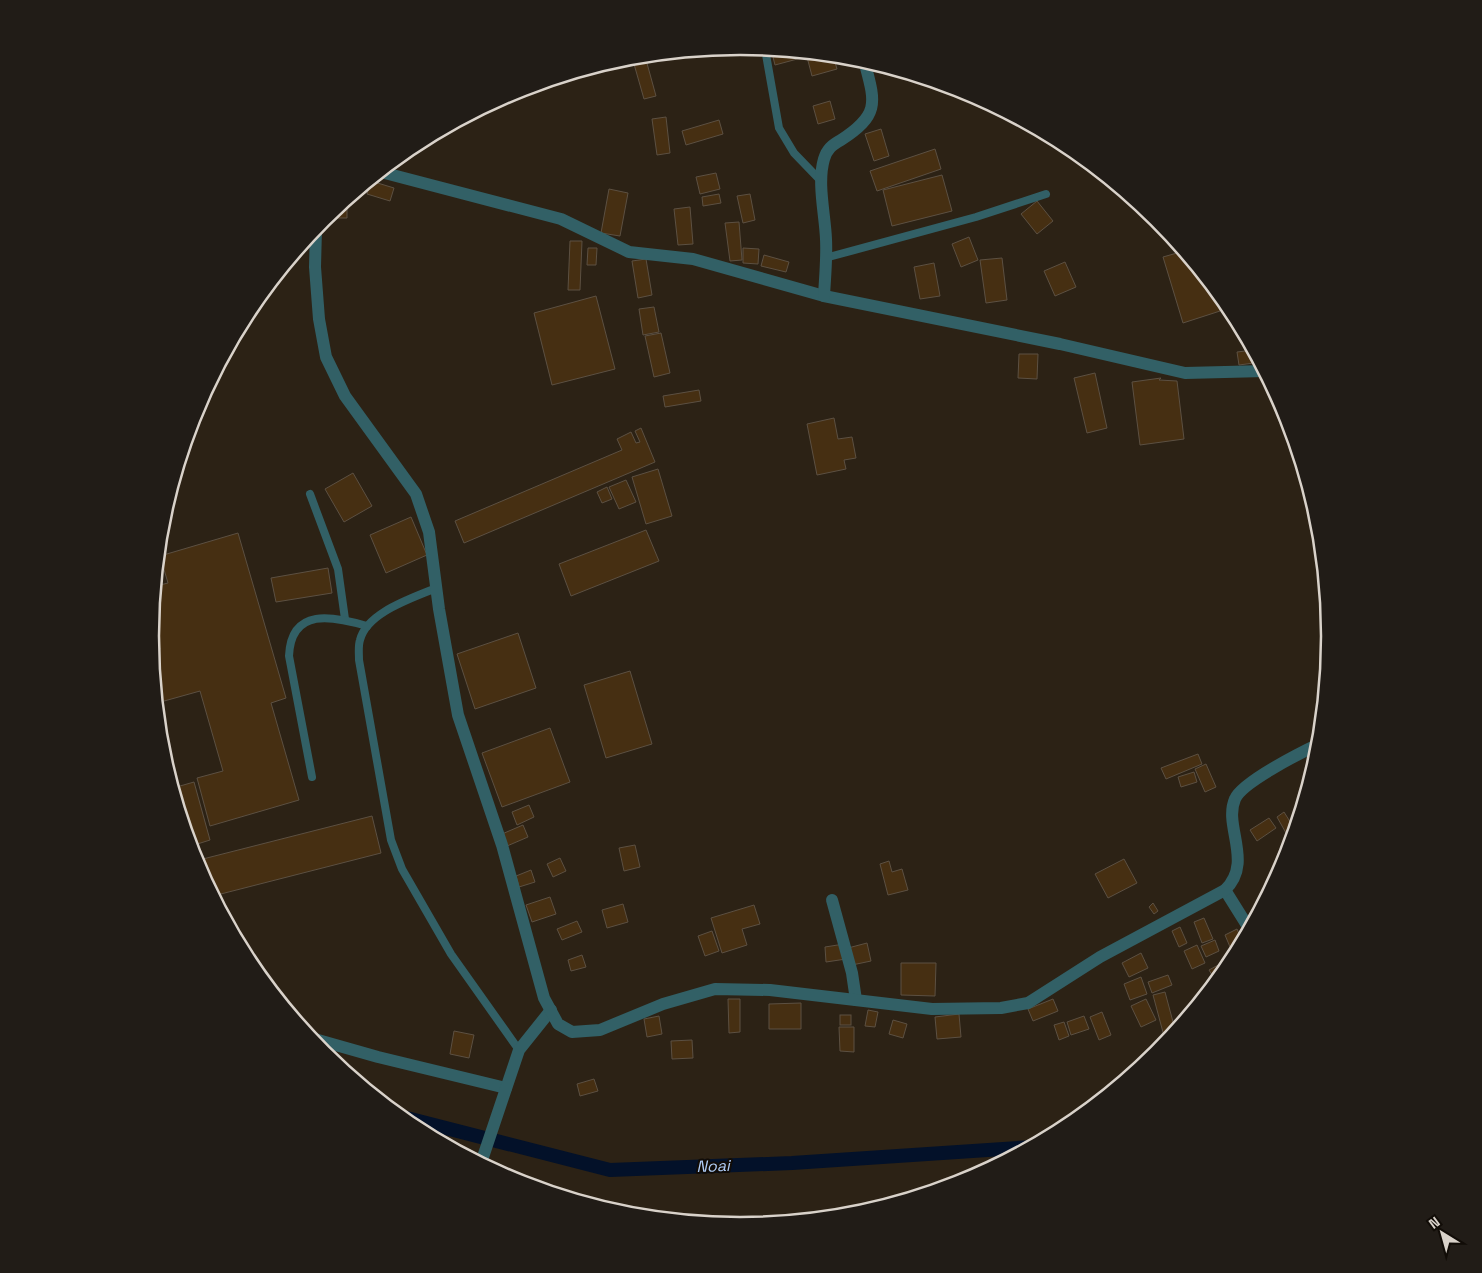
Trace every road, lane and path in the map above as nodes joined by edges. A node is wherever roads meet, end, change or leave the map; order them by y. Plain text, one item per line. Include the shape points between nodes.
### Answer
1 (767, 56) edge
2 (866, 69) edge
3 (388, 174) edge
4 (823, 182) junction
5 (1046, 194) dead end
6 (316, 240) edge
7 (826, 258) junction
8 (824, 296) junction
9 (1259, 371) edge
10 (310, 494) dead end
11 (436, 588) junction
12 (345, 619) junction
13 (367, 626) junction
14 (1311, 748) edge
15 (312, 778) dead end
16 (1225, 890) junction
17 (832, 900) dead end
18 (1246, 924) edge
19 (856, 1000) junction
20 (551, 1010) junction
21 (324, 1042) edge
22 (520, 1050) junction
23 (506, 1088) junction
24 (483, 1157) edge

1 - 4 lane via 779,128 794,153
2 - 4 street via 872,89 871,113 862,126 829,147 824,160
3 - 8 street via 561,219 630,252 693,259
4 - 7 street
5 - 7 lane via 976,217
6 - 11 street via 316,284 326,356 345,396 416,494 429,532
7 - 8 street
8 - 9 street via 1185,373
10 - 12 lane via 338,569
11 - 13 lane via 398,603
11 - 20 street via 458,715 502,845 544,998
12 - 13 lane
12 - 15 lane via 325,618 302,624 289,642
13 - 22 lane via 360,638 359,660 391,840 409,883 451,954
14 - 16 street via 1238,793 1233,807 1238,864 1236,875
16 - 18 street
16 - 19 street via 1100,957 1028,1003 1001,1008 932,1009
17 - 19 street
19 - 20 street via 770,990 715,989 663,1004 600,1030 572,1032 558,1024
20 - 22 street
21 - 23 street
22 - 23 street
23 - 24 street

